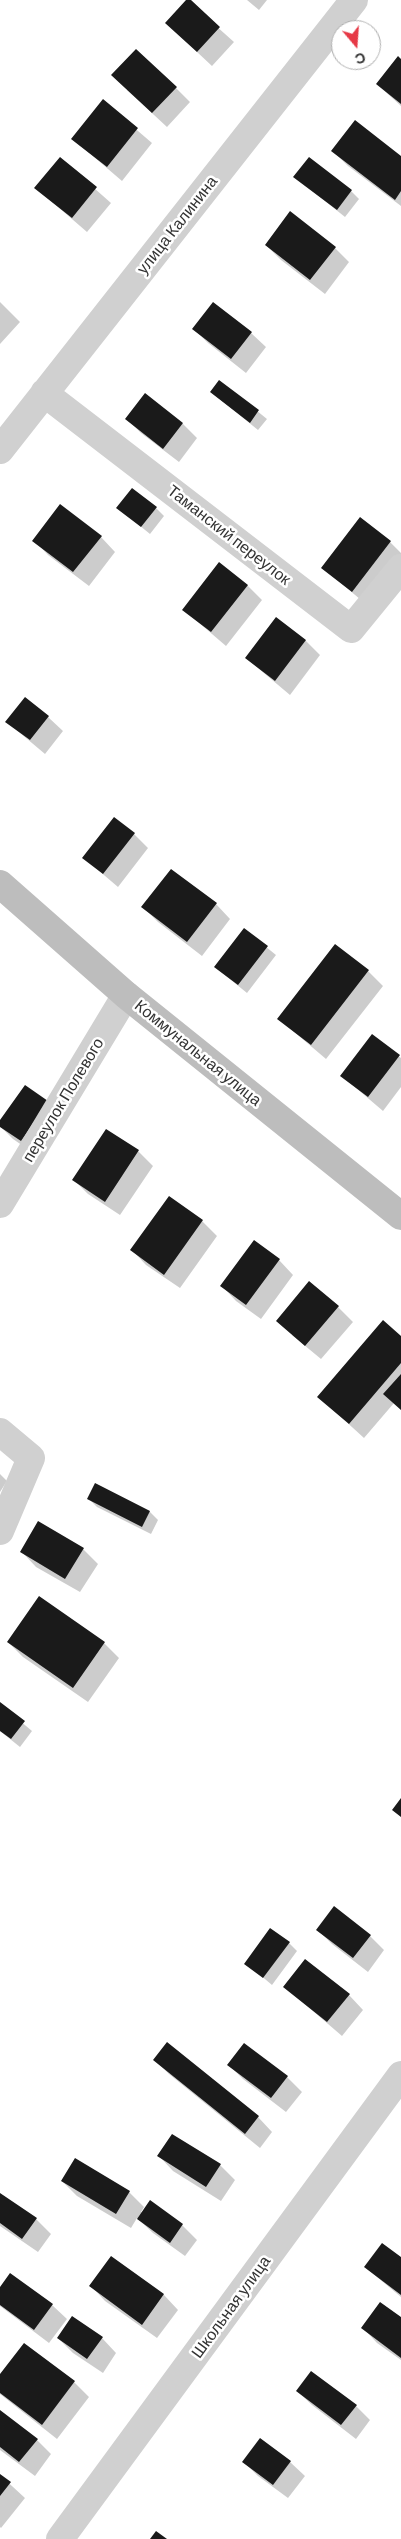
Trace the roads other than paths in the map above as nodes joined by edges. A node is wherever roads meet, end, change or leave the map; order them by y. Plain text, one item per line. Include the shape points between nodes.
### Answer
1 (354, 0) edge
2 (44, 393) junction
3 (0, 450) edge
4 (401, 568) edge
5 (0, 884) edge
6 (126, 995) junction
7 (0, 1204) edge
8 (401, 1216) edge
9 (0, 1432) edge
10 (0, 1532) edge
11 (401, 2075) edge
12 (60, 2539) edge

1 - 2 street, улица Калинина
2 - 3 street, улица Калинина
2 - 4 street, Таманский переулок via 351,629
5 - 6 street, Коммунальная улица
6 - 7 street, переулок Полевого
6 - 8 street, Коммунальная улица
9 - 10 street via 31,1458
11 - 12 street, Школьная улица

